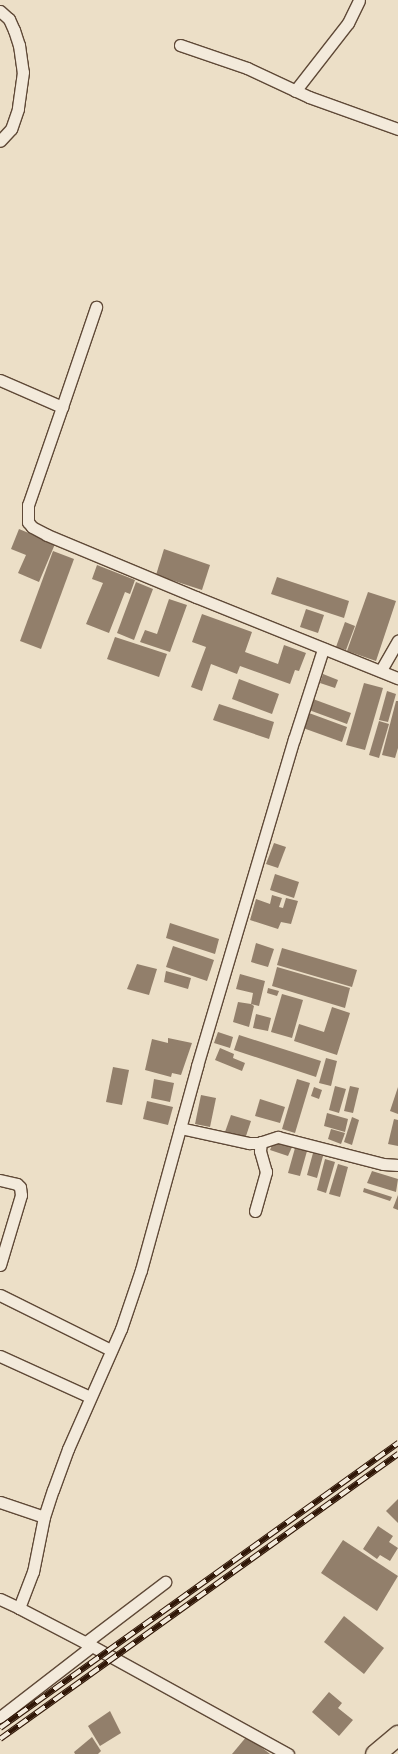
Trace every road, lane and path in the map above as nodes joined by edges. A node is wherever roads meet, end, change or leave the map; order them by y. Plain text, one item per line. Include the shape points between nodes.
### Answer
1 (359, 0) edge
2 (0, 11) edge
3 (180, 45) dead end
4 (296, 91) junction
5 (398, 129) edge
6 (0, 141) edge
7 (96, 307) dead end
8 (0, 380) edge
9 (62, 407) junction
10 (398, 640) edge
11 (323, 649) junction
12 (381, 670) junction
13 (398, 678) edge
14 (180, 1128) junction
15 (261, 1142) junction
16 (398, 1165) edge
17 (0, 1180) edge
18 (255, 1211) dead end
19 (0, 1265) edge
20 (0, 1295) edge
21 (111, 1350) junction
22 (0, 1356) edge
23 (90, 1397) junction
24 (0, 1502) edge
25 (44, 1517) junction
26 (165, 1582) dead end
27 (0, 1599) edge
28 (19, 1608) junction
29 (89, 1644) junction
30 (0, 1717) edge
31 (398, 1735) edge
32 (288, 1754) edge
33 (375, 1754) edge

1 - 4 street via 348,23
2 - 6 street via 14,30 23,72 18,109 8,134
3 - 4 street via 246,68
4 - 5 street
7 - 9 street
8 - 9 street
9 - 11 street via 28,505 28,522 32,527
10 - 12 street
11 - 12 street
11 - 14 street
12 - 13 street
14 - 15 street via 249,1143
14 - 21 street via 141,1270
15 - 16 street via 278,1137
15 - 18 street via 266,1172
17 - 19 street via 17,1184 21,1194
20 - 21 street
21 - 23 street
22 - 23 street
23 - 25 street
24 - 25 street
25 - 28 street via 33,1572
26 - 29 street
27 - 28 street
28 - 29 street
29 - 30 street
29 - 32 street
31 - 33 highway

